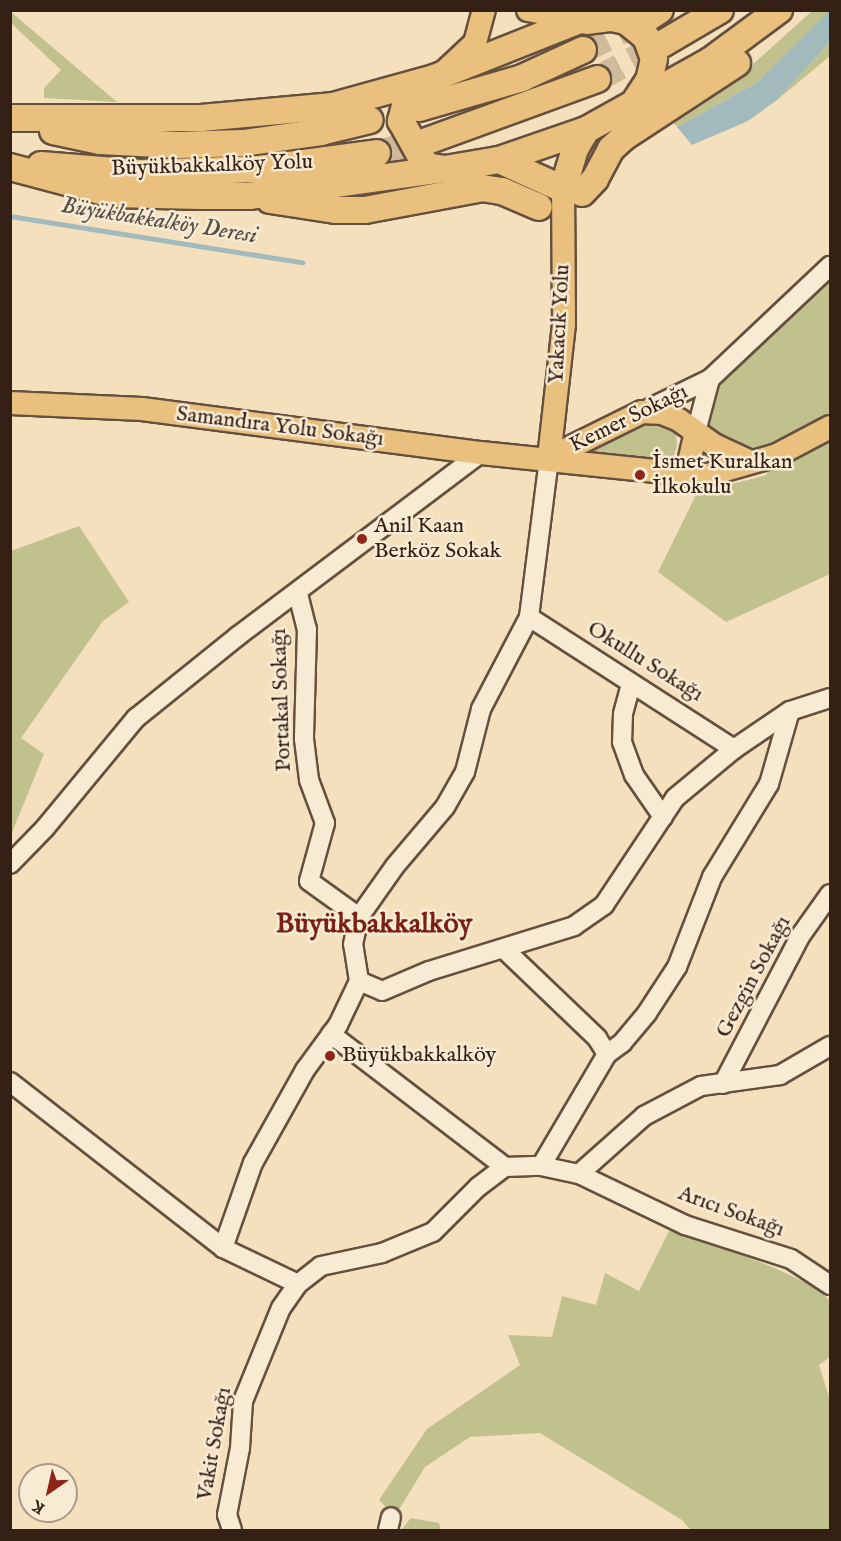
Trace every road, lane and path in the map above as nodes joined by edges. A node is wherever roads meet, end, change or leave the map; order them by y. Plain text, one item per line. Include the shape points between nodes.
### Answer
1 (484, 10) edge
2 (528, 10) edge
3 (720, 10) edge
4 (779, 11) edge
5 (595, 16) edge
6 (657, 47) tunnel mouth
7 (583, 50) tunnel mouth
8 (434, 78) junction
9 (597, 79) tunnel mouth
10 (636, 100) junction
11 (419, 108) dead end
12 (10, 120) edge
13 (370, 120) dead end
14 (586, 130) junction
15 (427, 141) tunnel mouth
16 (377, 153) tunnel mouth
17 (499, 160) junction
18 (10, 162) edge
19 (10, 167) edge
20 (445, 169) junction
21 (573, 191) junction
22 (249, 196) junction
23 (539, 207) dead end
24 (831, 266) edge
25 (710, 379) junction
26 (10, 403) edge
27 (642, 412) junction
28 (831, 427) edge
29 (696, 432) junction
30 (481, 453) junction
31 (549, 458) junction
32 (748, 461) junction
33 (686, 475) junction
34 (298, 594) junction
35 (529, 617) junction
36 (631, 684) junction
37 (831, 698) edge
38 (790, 711) junction
39 (734, 749) junction
40 (663, 817) junction
41 (10, 864) edge
42 (831, 894) edge
43 (359, 917) junction
44 (504, 949) junction
45 (359, 981) junction
46 (331, 1034) junction
47 (831, 1046) edge
48 (607, 1054) junction
49 (10, 1082) edge
50 (723, 1084) junction
51 (541, 1166) junction
52 (505, 1167) junction
53 (579, 1174) junction
54 (224, 1248) junction
55 (298, 1284) junction
56 (831, 1285) edge
57 (230, 1523) edge

1 - 8 main road via 475,42 457,63
2 - 5 main road
3 - 6 highway
4 - 10 highway via 710,61
4 - 21 highway via 748,55 611,149 595,179
5 - 8 highway
5 - 10 highway via 626,21 646,37 654,59 649,80
7 - 11 highway via 522,78
8 - 12 highway via 333,106 201,118
8 - 20 highway via 406,102 401,121 426,166
9 - 15 highway
10 - 14 highway
12 - 13 highway, Büyükbakkalköy Yolu via 100,141 178,145 243,143 321,132
14 - 17 highway
14 - 21 highway via 575,149
16 - 18 highway, Büyükbakkalköy Yolu via 259,169 140,173
17 - 20 highway
17 - 21 highway
19 - 22 highway via 111,194
20 - 22 highway
21 - 31 main road, Yakacık Yolu
22 - 23 highway via 335,210 365,210 482,188 502,191
24 - 25 street, Kemer Sokağı
25 - 27 street, Kemer Sokağı
25 - 29 street, Kemer Sokağı
26 - 30 main road, Samandıra Yolu Sokağı via 141,409
27 - 29 main road via 662,413
27 - 31 main road, Kemer Sokağı
28 - 32 main road, Samandıra Yolu Sokağı via 777,455
29 - 32 main road
29 - 33 main road
30 - 31 main road, Samandıra Yolu Sokağı
30 - 34 street
31 - 33 main road, Samandıra Yolu Sokağı
31 - 35 street
32 - 33 main road, Samandıra Yolu Sokağı via 704,476
34 - 41 street via 238,636 136,718
34 - 43 street, Portakal Sokağı via 307,629 304,739 309,780 325,823 309,881
35 - 36 street, Okullu Sokağı
35 - 43 street via 481,709 465,772 445,807 395,866
36 - 39 street, Okullu Sokağı
36 - 40 street via 622,714 622,742 634,775
37 - 38 street
38 - 39 street
38 - 48 street via 769,784 712,878 677,966 647,1013 622,1043
39 - 40 street via 675,798
40 - 44 street via 604,905 574,926
42 - 50 street, Gezgin Sokağı via 801,934
43 - 45 street via 352,944
44 - 45 street via 429,971 382,991
44 - 48 street via 597,1038
45 - 46 street
46 - 52 street
46 - 54 street via 304,1070 253,1163
47 - 50 street via 780,1075
48 - 51 street
49 - 54 street
50 - 53 street via 701,1086 644,1116
51 - 52 street, Arıcı Sokağı
51 - 53 street, Arıcı Sokağı
52 - 55 street, Vakit Sokağı via 478,1187 433,1232 382,1252 321,1266
53 - 56 street, Arıcı Sokağı via 685,1225 791,1259
54 - 55 street
55 - 57 street, Vakit Sokağı via 281,1308 243,1401

